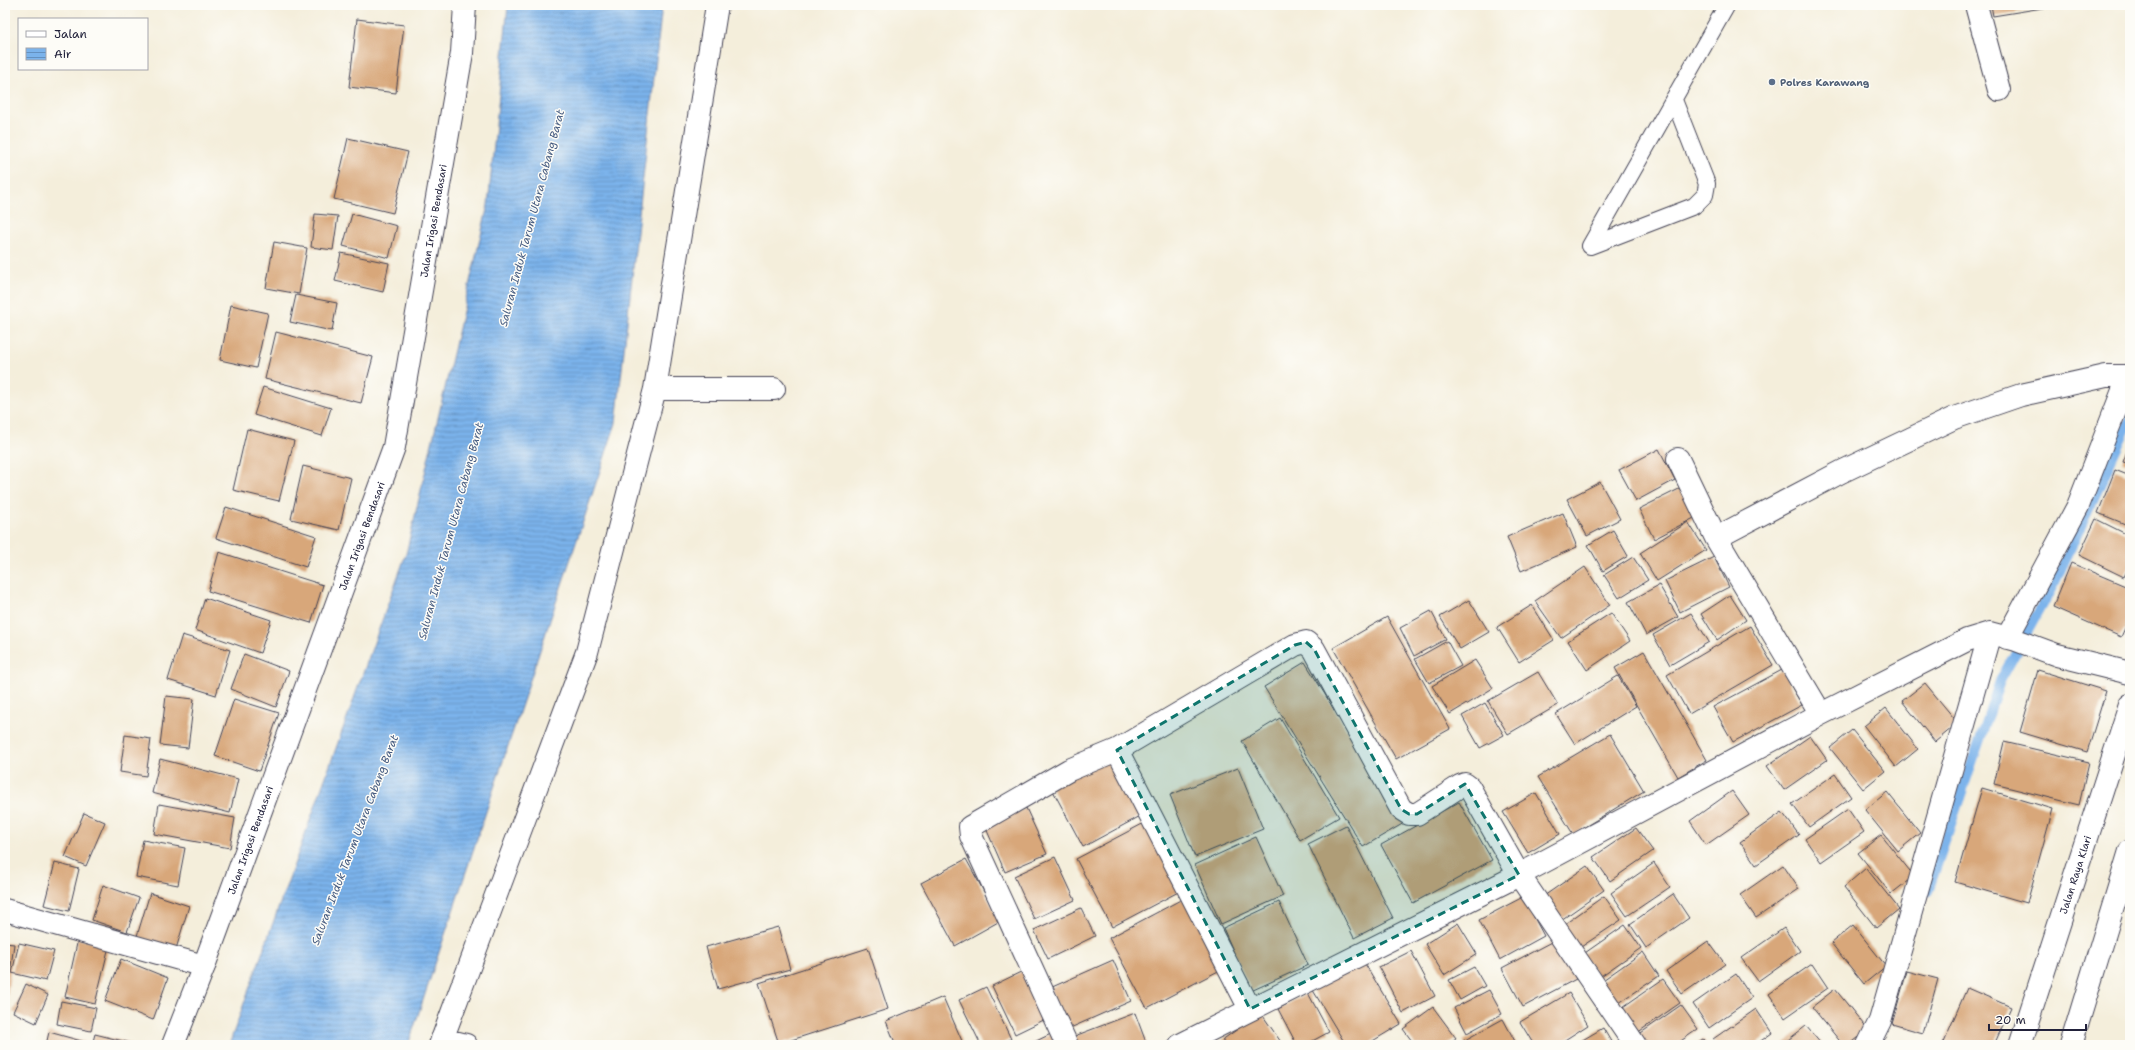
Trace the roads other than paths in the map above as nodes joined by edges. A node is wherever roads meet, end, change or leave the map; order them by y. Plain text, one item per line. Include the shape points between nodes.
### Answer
1 (465, 5) edge
2 (717, 5) edge
3 (1727, 5) edge
4 (1976, 5) edge
5 (1999, 90) dead end
6 (1674, 100) junction
7 (2129, 375) edge
8 (655, 389) junction
9 (774, 389) dead end
10 (1678, 459) dead end
11 (1716, 538) junction
12 (2004, 637) junction
13 (2130, 673) edge
14 (2130, 705) edge
15 (1821, 714) junction
16 (1117, 750) junction
17 (2130, 851) edge
18 (1518, 875) junction
19 (5, 910) edge
20 (204, 966) junction
21 (1250, 1009) junction
22 (441, 1042) edge
23 (173, 1045) edge
24 (466, 1045) edge
25 (1067, 1045) edge
26 (1180, 1045) edge
27 (1635, 1045) edge
28 (1868, 1045) edge
29 (2020, 1045) edge
30 (2071, 1045) edge

1 - 20 street, Jalan Irigasi Bendasari via 462,53 394,447
2 - 8 street
3 - 6 lane
4 - 5 street
6 - 6 lane via 1707,184 1705,195 1694,206 1590,246
7 - 11 street via 2106,376 2021,396 1954,418 1841,472
7 - 12 street via 2078,506
8 - 9 street
8 - 22 street via 588,652
10 - 11 street
11 - 15 street
12 - 13 street via 2056,655
12 - 15 street via 1967,640
12 - 28 street via 1880,1021
14 - 29 street, Jalan Raya Klari
15 - 18 street
16 - 18 street via 1295,645 1306,642 1314,649 1401,809 1408,814 1417,814 1465,784
16 - 21 street
16 - 25 street via 1070,770 970,827 971,836
17 - 30 street
18 - 21 street
18 - 27 street
19 - 20 street
20 - 23 street, Jalan Irigasi Bendasari
21 - 26 street
22 - 24 street

